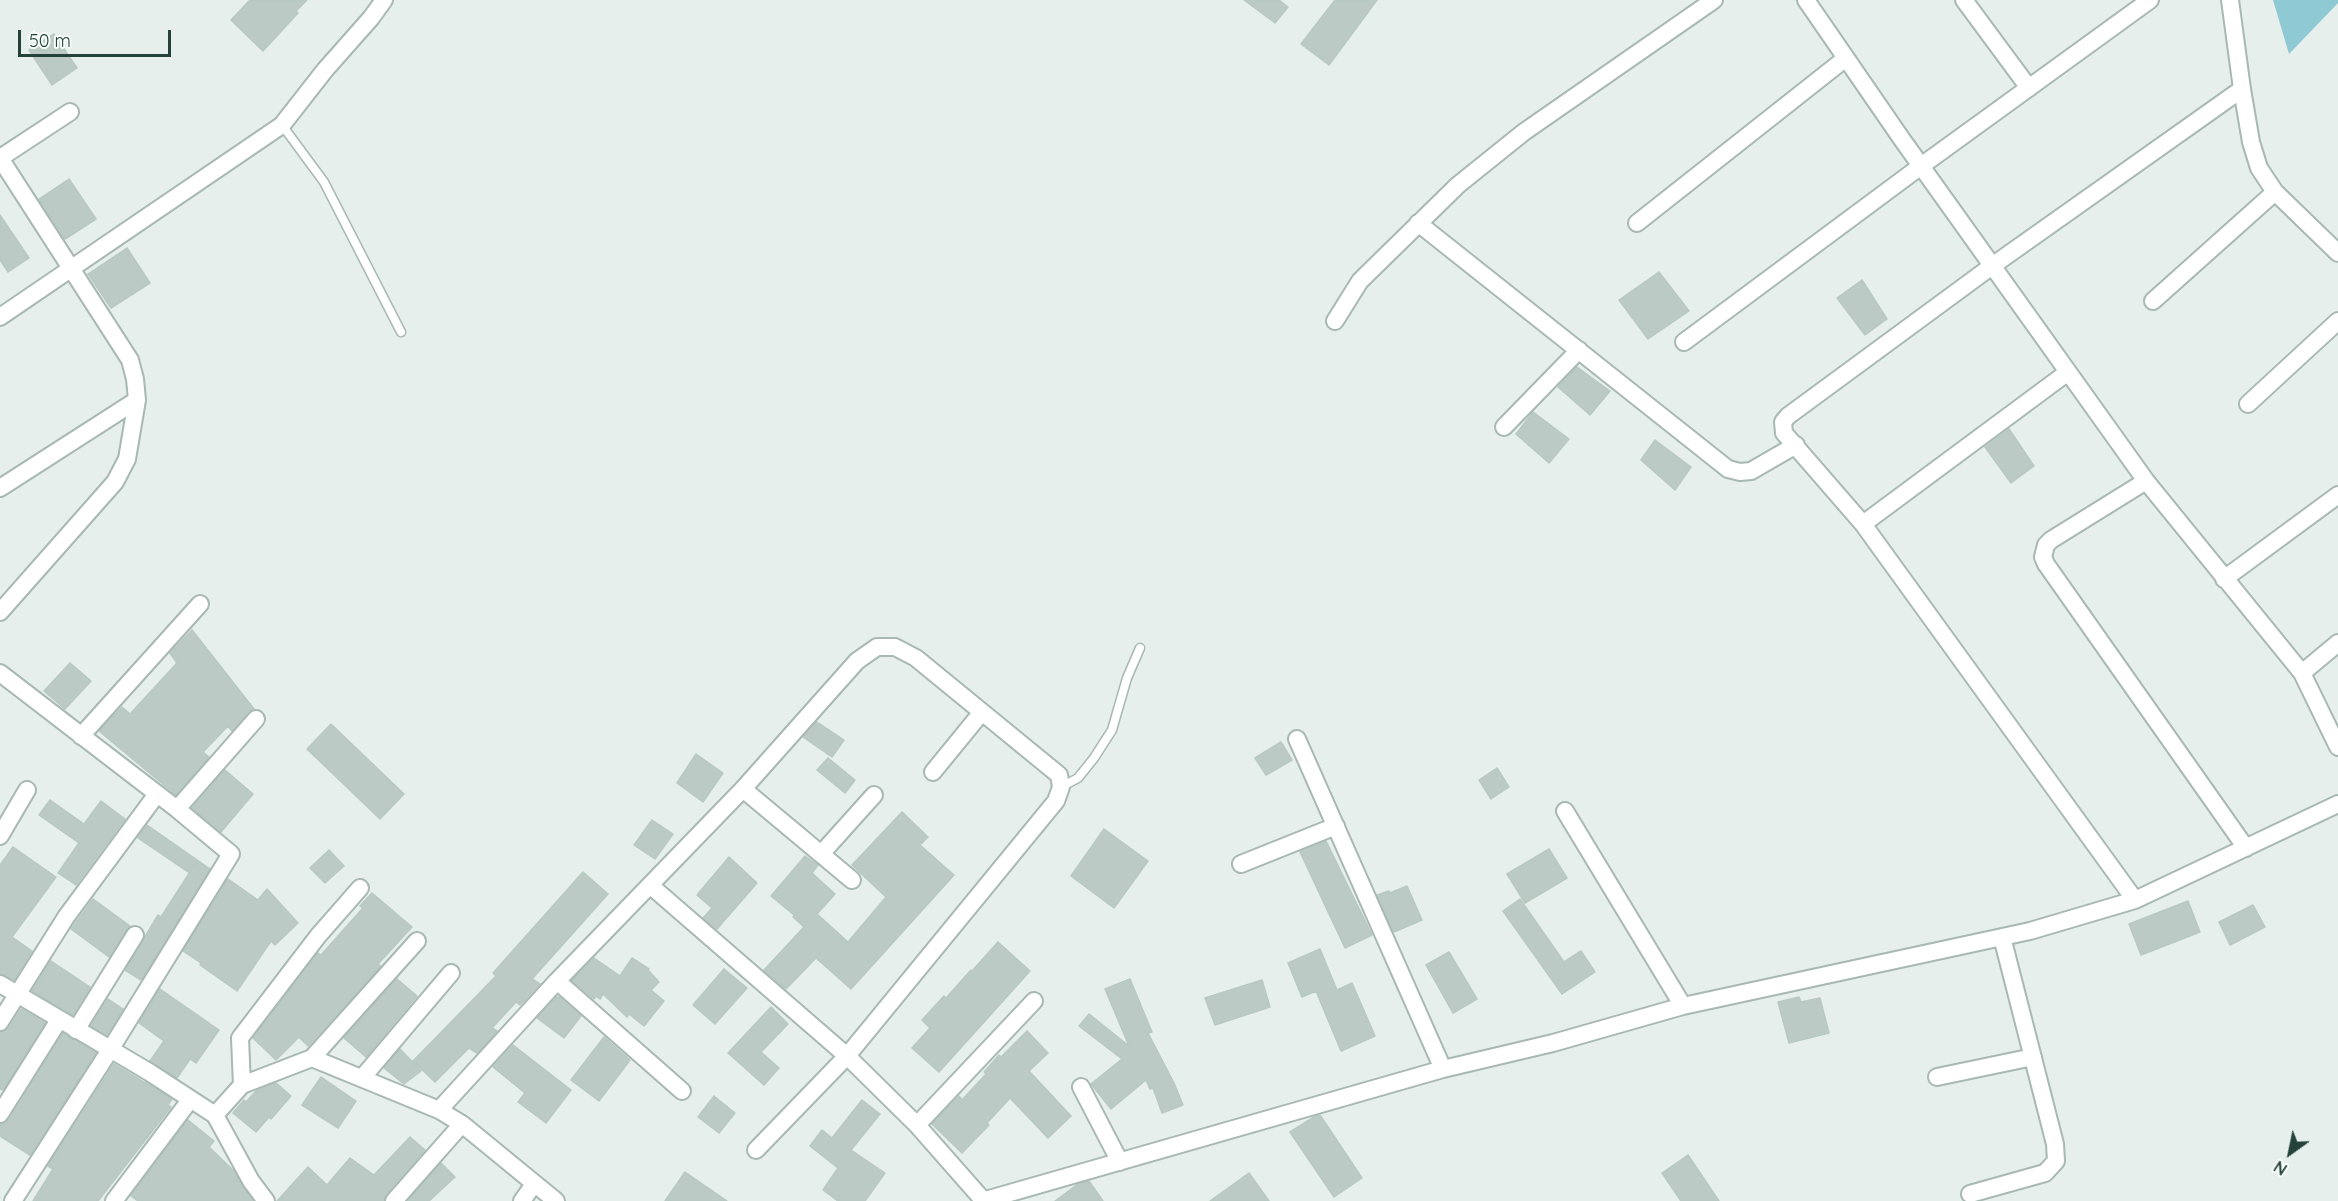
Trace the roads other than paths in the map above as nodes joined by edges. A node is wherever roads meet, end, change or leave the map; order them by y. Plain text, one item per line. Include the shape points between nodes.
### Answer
1 (384, 0) edge
2 (1714, 0) edge
3 (1806, 0) edge
4 (1964, 0) edge
5 (2150, 0) edge
6 (2230, 0) edge
7 (1846, 58) junction
8 (2029, 87) junction
9 (2242, 89) junction
10 (70, 112) dead end
11 (282, 125) junction
12 (0, 158) edge
13 (1921, 166) junction
14 (2275, 192) junction
15 (1418, 223) junction
16 (1637, 224) dead end
17 (2338, 253) edge
18 (1992, 266) junction
19 (70, 268) junction
20 (2153, 301) dead end
21 (0, 317) edge
22 (1335, 321) dead end
23 (2338, 321) edge
24 (401, 332) dead end
25 (1684, 342) dead end
26 (1579, 350) junction
27 (2068, 372) junction
28 (137, 400) junction
29 (2248, 404) dead end
30 (1504, 427) dead end
31 (1796, 445) junction
32 (2146, 481) junction
33 (0, 488) edge
34 (2338, 495) edge
35 (1863, 524) junction
36 (2224, 579) junction
37 (200, 604) dead end
38 (0, 612) edge
39 (2338, 643) edge
40 (1140, 648) dead end
41 (0, 673) edge
42 (2302, 673) junction
43 (982, 712) junction
44 (256, 719) dead end
45 (81, 736) junction
46 (1297, 739) dead end
47 (2338, 747) edge
48 (933, 772) dead end
49 (1061, 786) junction
50 (743, 789) junction
51 (27, 790) dead end
52 (157, 794) junction
53 (874, 795) dead end
54 (2338, 804) edge
55 (177, 809) junction
56 (1565, 811) dead end
57 (1336, 826) junction
58 (0, 836) edge
59 (2246, 848) junction
60 (821, 854) junction
61 (1241, 864) dead end
62 (852, 880) dead end
63 (651, 886) junction
64 (360, 888) dead end
65 (2135, 900) junction
66 (135, 935) dead end
67 (2002, 937) junction
68 (417, 941) dead end
69 (451, 973) dead end
70 (557, 981) junction
71 (0, 984) edge
72 (18, 994) junction
73 (1034, 1001) dead end
74 (1683, 1006) junction
75 (59, 1020) junction
76 (0, 1022) edge
77 (76, 1030) junction
78 (110, 1050) junction
79 (847, 1056) junction
80 (2033, 1057) junction
81 (312, 1058) junction
82 (1443, 1069) junction
83 (1937, 1077) dead end
84 (362, 1078) junction
85 (242, 1084) junction
86 (1081, 1087) dead end
87 (682, 1091) dead end
88 (190, 1100) junction
89 (439, 1110) junction
90 (0, 1114) edge
91 (215, 1115) junction
92 (462, 1125) junction
93 (916, 1125) junction
94 (756, 1150) dead end
95 (1120, 1162) junction
96 (534, 1184) junction
97 (1970, 1194) dead end
98 (13, 1201) edge
99 (114, 1201) edge
100 (266, 1201) edge
101 (394, 1201) edge
102 (522, 1201) edge
103 (556, 1201) edge
104 (982, 1201) edge

1 - 11 street
2 - 15 street via 1524,132
3 - 7 street
4 - 8 street
5 - 8 street
6 - 9 street
7 - 13 street
7 - 16 street
8 - 13 street
9 - 14 street via 2259,168
9 - 18 street
10 - 12 street
11 - 19 street
11 - 24 lane via 324,182
12 - 19 street
13 - 18 street
13 - 25 street
14 - 17 street
14 - 20 street
15 - 22 street via 1360,280
15 - 26 street
18 - 27 street
18 - 31 street via 1788,416 1782,428
19 - 21 street
19 - 28 street via 129,360
23 - 29 street
26 - 30 street
26 - 31 street via 1728,469 1751,471
27 - 32 street
27 - 35 street
28 - 33 street
28 - 38 street via 127,459 115,482
31 - 35 street
32 - 36 street
32 - 59 street via 2051,540 2043,557
34 - 36 street
35 - 65 street
36 - 42 street
37 - 45 street
39 - 42 street
40 - 49 lane via 1112,730 1078,778
41 - 45 street
42 - 47 street
43 - 48 street
43 - 49 street via 1059,775
43 - 50 street via 916,658 895,647 877,647 857,661
44 - 55 street
45 - 52 street
46 - 57 street
49 - 79 street via 1056,801
50 - 60 street
50 - 63 street
51 - 58 street
52 - 55 street
52 - 72 street via 66,917
53 - 60 street
54 - 59 street
55 - 78 street via 231,854
56 - 74 street
57 - 61 street
57 - 82 street
59 - 65 street
60 - 62 street
63 - 70 street
63 - 79 street
64 - 85 street via 240,1038
65 - 67 street
66 - 77 street
67 - 74 street
67 - 80 street
68 - 81 street
69 - 84 street
70 - 87 street
70 - 89 street
71 - 72 street
72 - 75 street
72 - 76 street
73 - 93 street
74 - 82 street
75 - 77 street
75 - 90 street
77 - 78 street
78 - 88 street
78 - 98 street
79 - 93 street
79 - 94 street
80 - 83 street
80 - 97 street via 2056,1161 2045,1173
81 - 84 street
81 - 85 street
82 - 95 street
84 - 89 street
85 - 91 street
86 - 95 street
88 - 91 street
88 - 99 street
89 - 92 street
91 - 100 street via 250,1181
92 - 96 street
92 - 101 street
93 - 104 street
95 - 104 street
96 - 102 street
96 - 103 street

